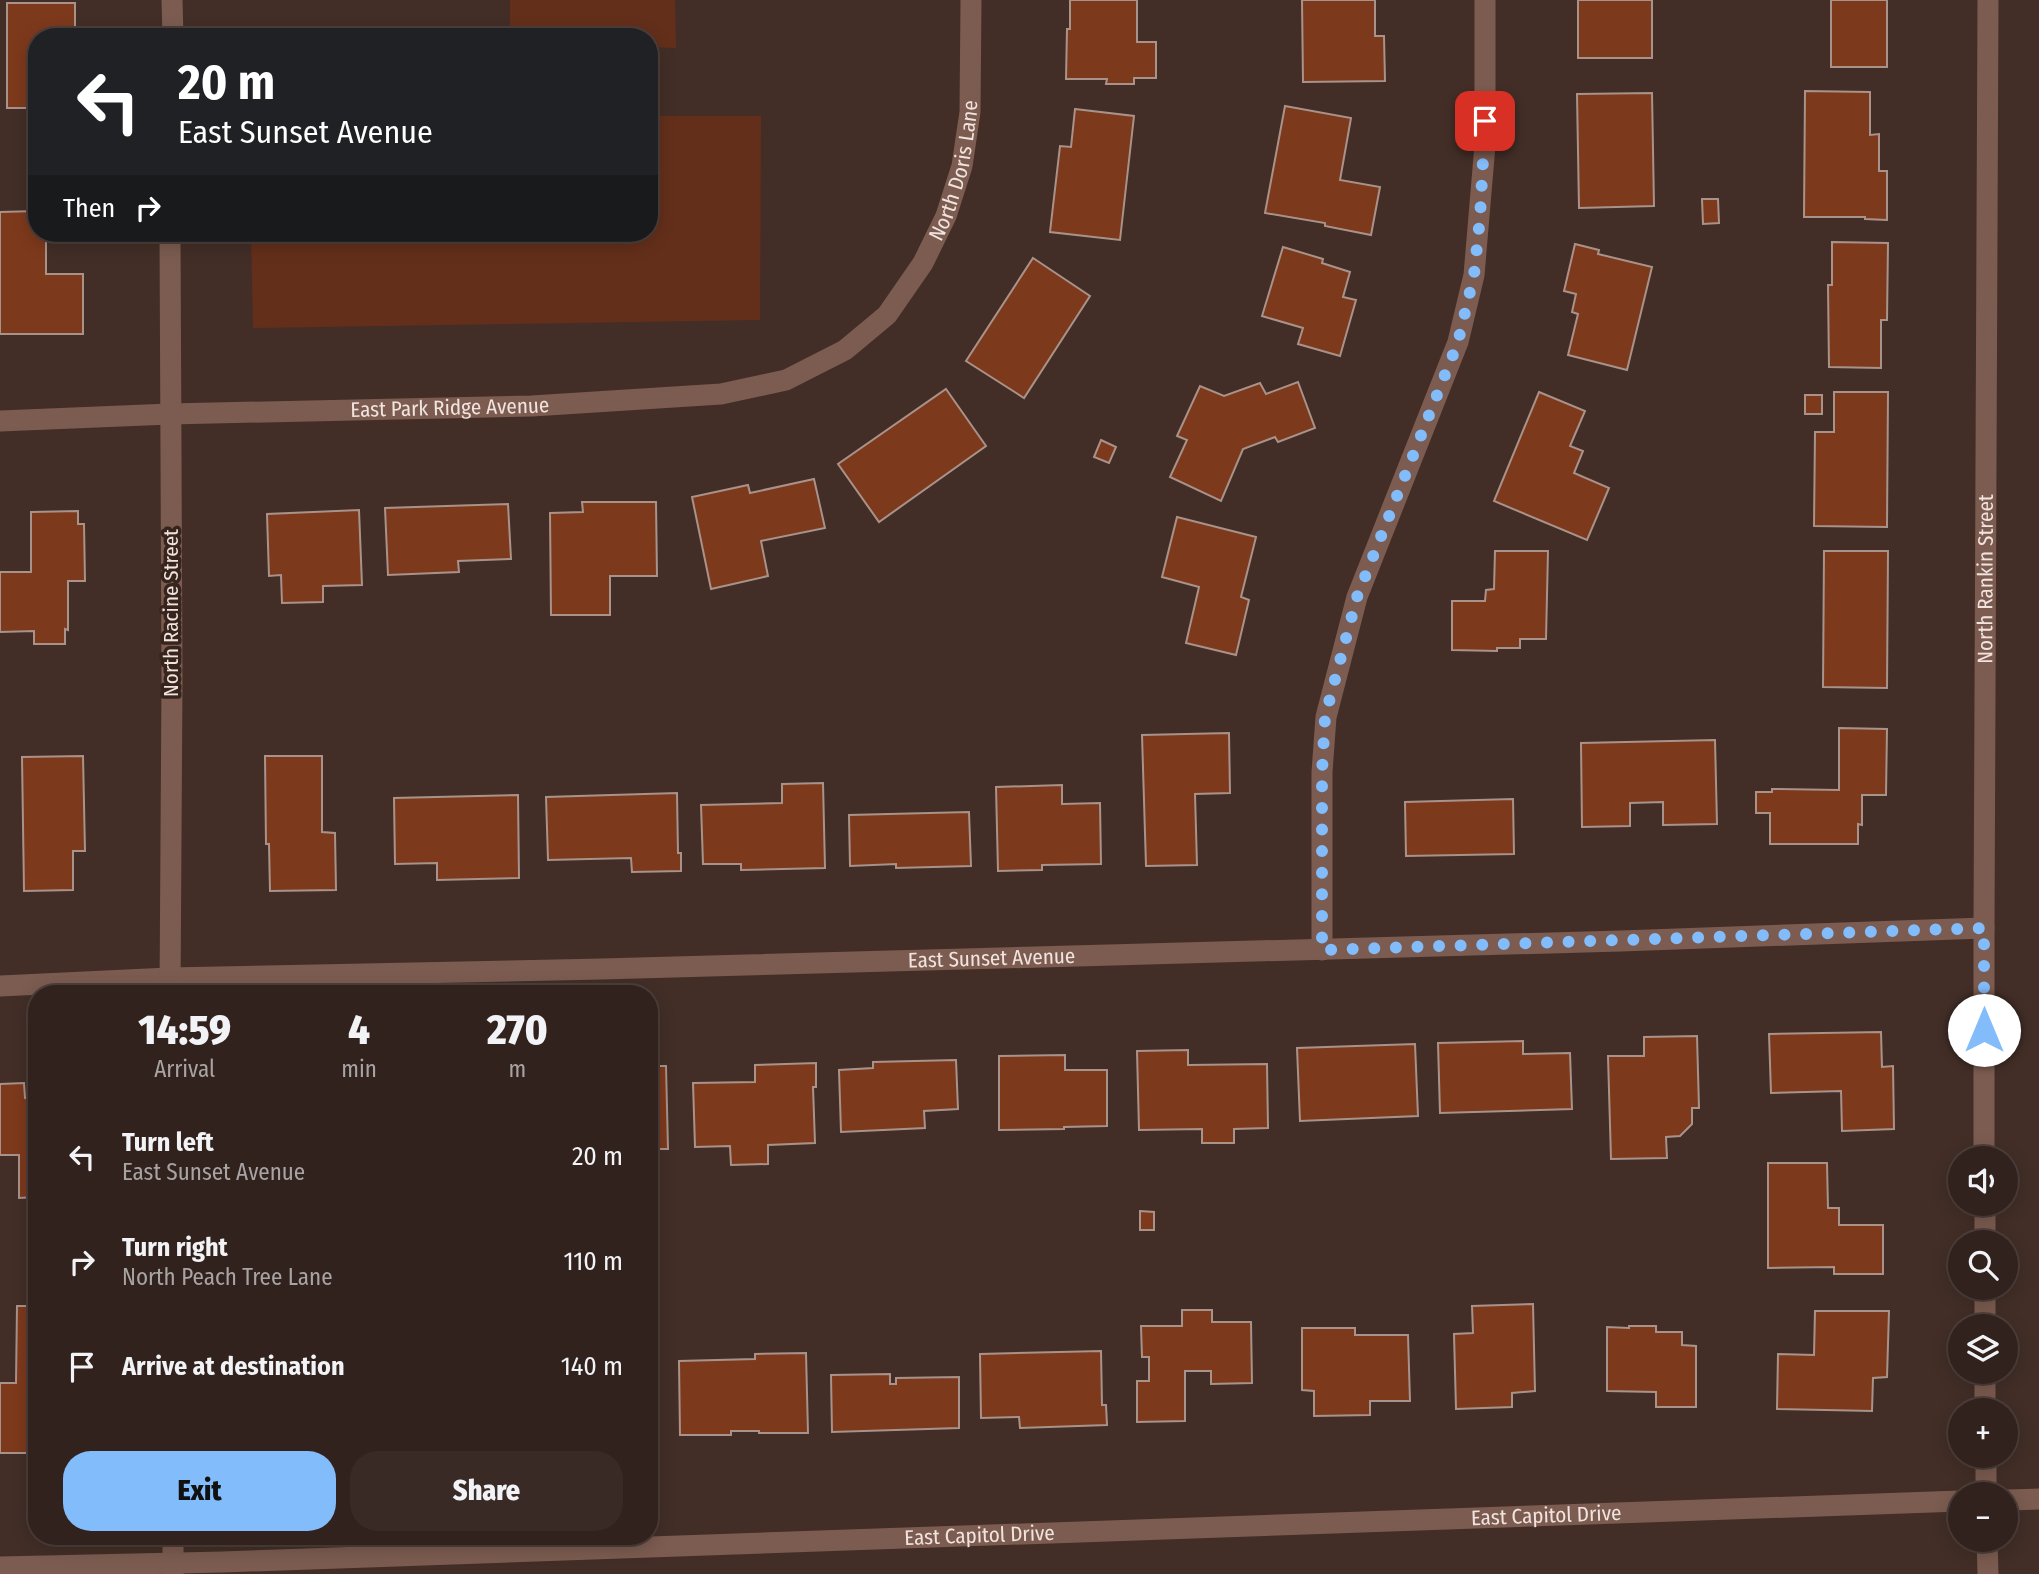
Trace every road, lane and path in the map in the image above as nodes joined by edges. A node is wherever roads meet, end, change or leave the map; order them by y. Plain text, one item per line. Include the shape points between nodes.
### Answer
1 (172, 0) edge
2 (971, 0) edge
3 (1485, 0) edge
4 (1988, 0) edge
5 (173, 28) edge
6 (170, 242) edge
7 (879, 321) joint
8 (170, 414) junction
9 (0, 421) edge
10 (1984, 928) junction
11 (1322, 950) junction
12 (170, 985) edge
13 (196, 985) edge
14 (0, 986) edge
15 (28, 986) edge
16 (1984, 1146) edge
17 (2039, 1499) edge
18 (2018, 1500) edge
19 (1948, 1501) edge
20 (173, 1545) edge
21 (1987, 1552) edge
22 (0, 1567) edge
23 (173, 1569) edge
24 (1987, 1574) edge

1 - 5 street
2 - 7 street, North Doris Lane via 970,112 962,166 946,216 923,263
3 - 11 street via 1485,145 1471,289 1458,342 1357,597 1325,717
4 - 10 street, North Rankin Street
6 - 8 street, North Racine Street
7 - 8 street, East Park Ridge Avenue via 845,349 786,380 721,394 532,406
8 - 9 street, East Park Ridge Avenue
8 - 12 street, North Racine Street
10 - 11 street, East Sunset Avenue
10 - 16 street, North Rankin Street
11 - 13 street, East Sunset Avenue
14 - 15 street, East Sunset Avenue
17 - 18 street
19 - 23 street, East Capitol Drive
20 - 23 street
21 - 24 street
22 - 23 street, East Capitol Drive

